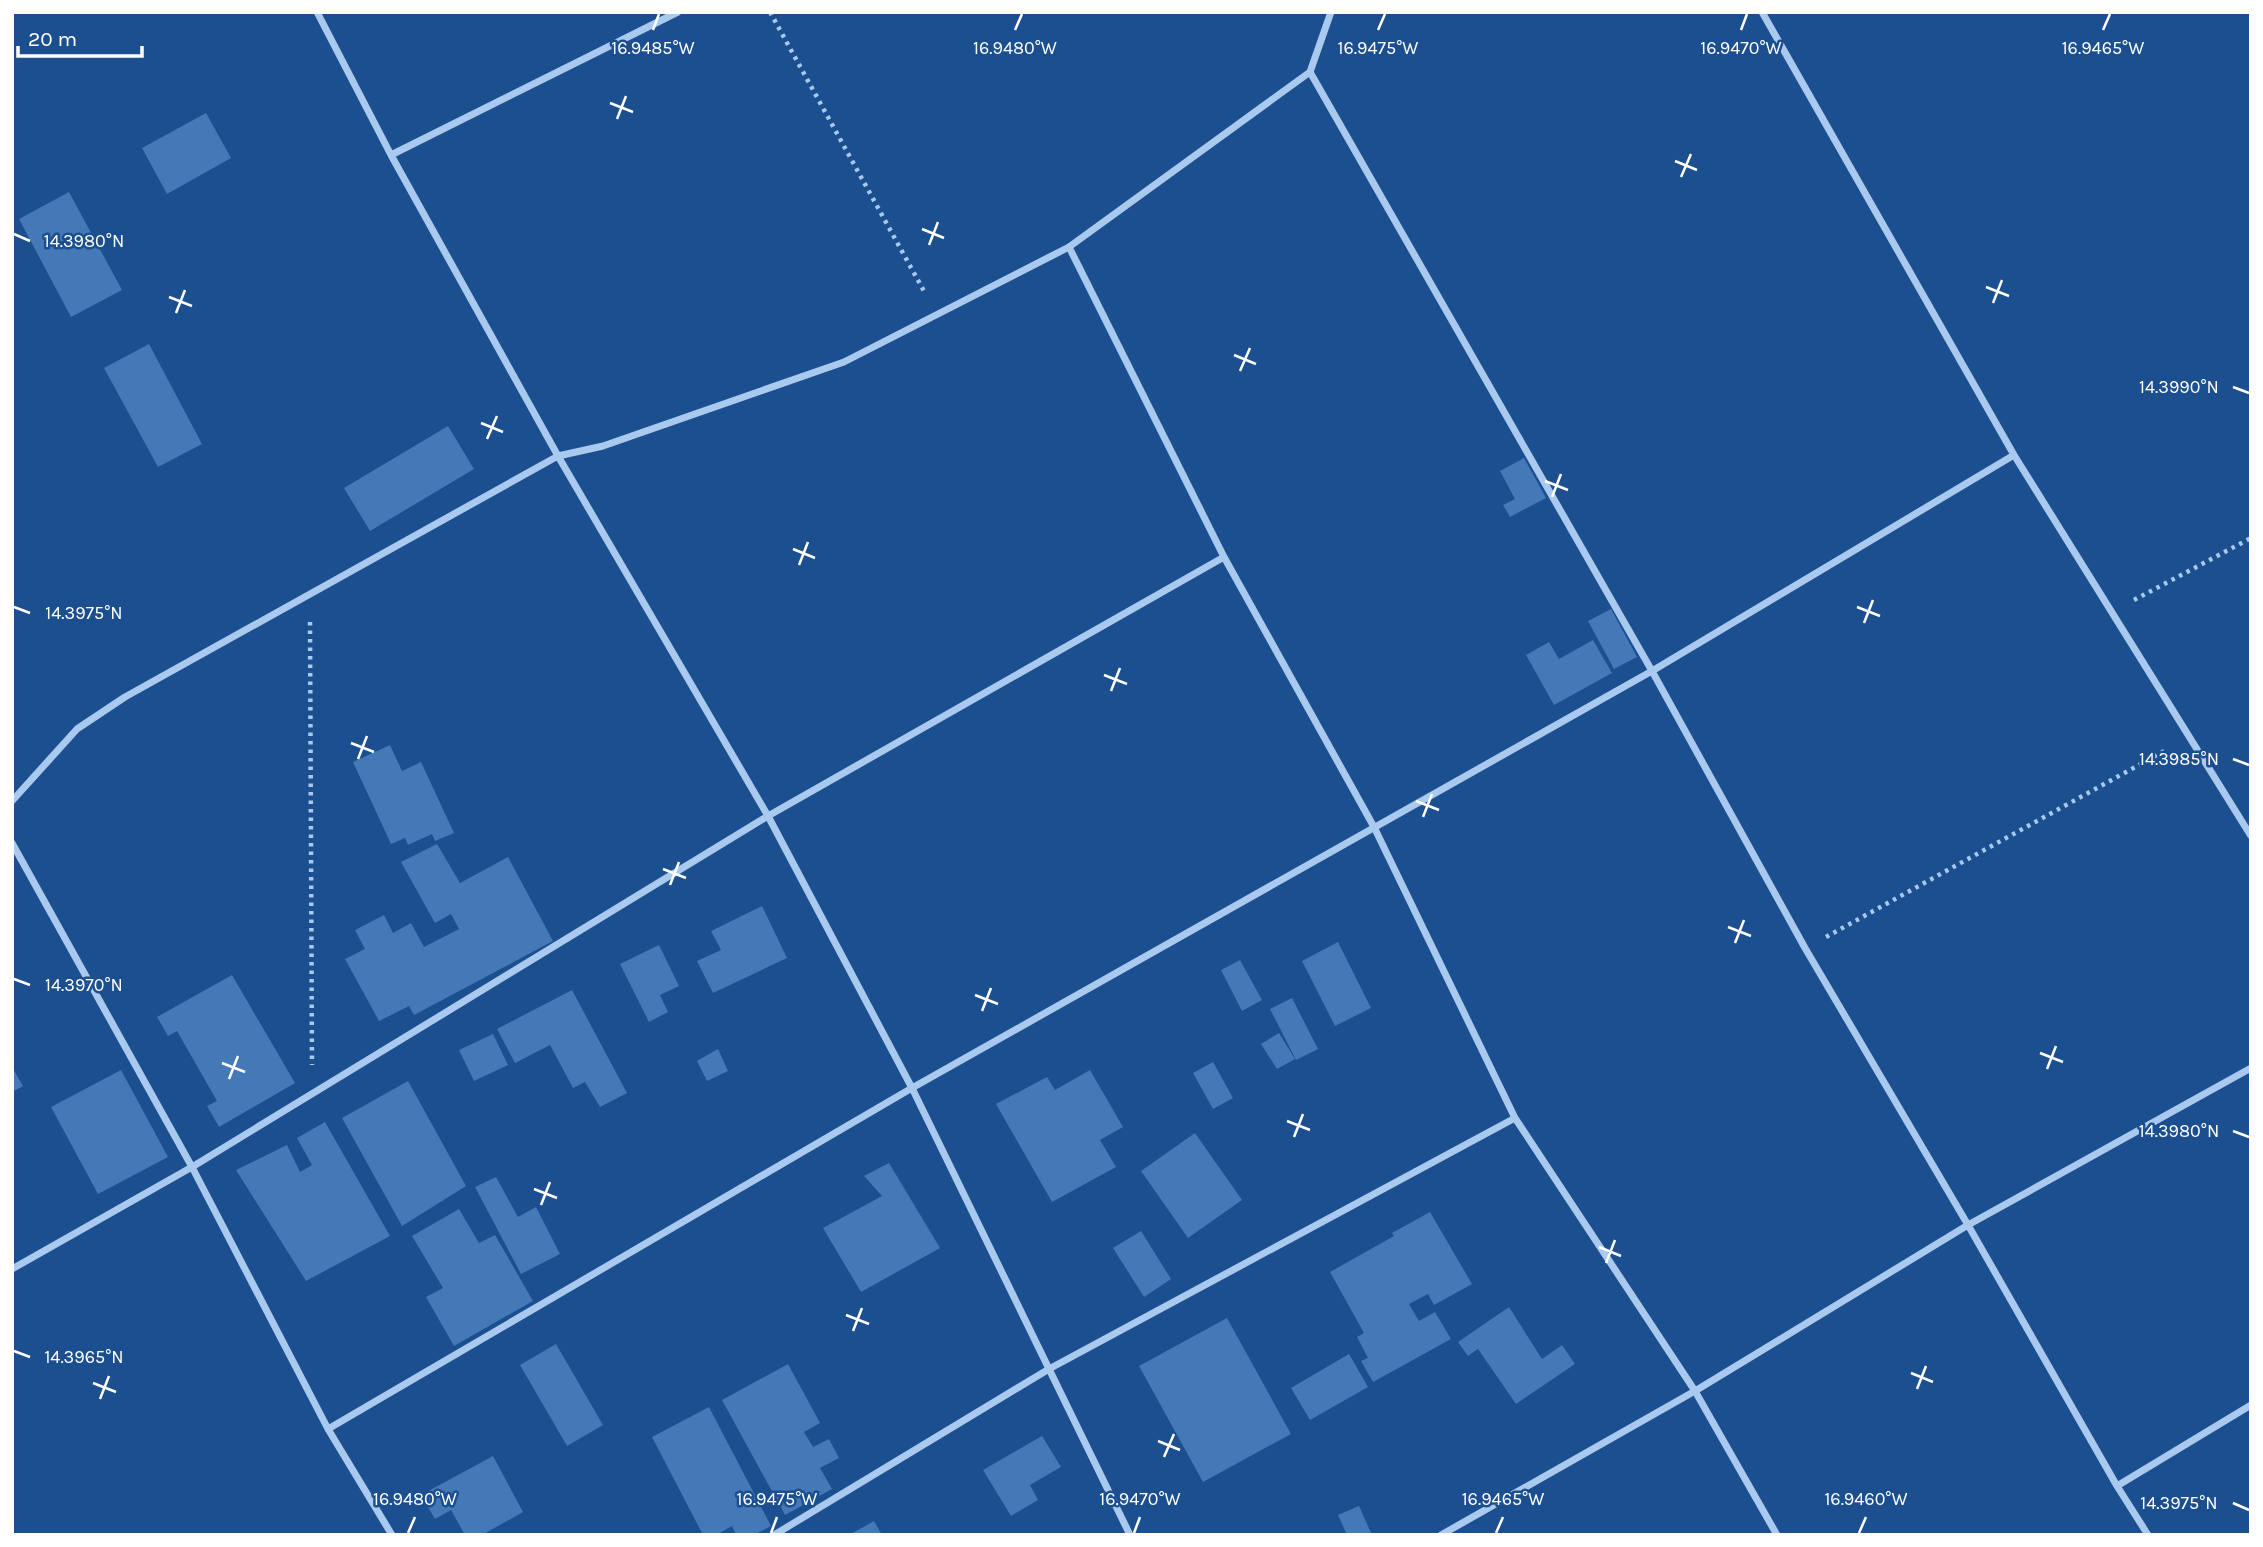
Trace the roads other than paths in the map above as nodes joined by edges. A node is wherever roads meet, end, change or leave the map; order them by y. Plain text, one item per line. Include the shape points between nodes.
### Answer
1 (317, 12) edge
2 (678, 12) edge
3 (1331, 12) edge
4 (1762, 12) edge
5 (1310, 72) junction
6 (391, 155) junction
7 (1069, 247) junction
8 (2014, 455) junction
9 (558, 456) junction
10 (1224, 557) junction
11 (1652, 671) junction
12 (12, 801) edge
13 (768, 816) junction
14 (1374, 827) junction
15 (2251, 836) edge
16 (12, 843) edge
17 (2251, 1068) edge
18 (912, 1088) junction
19 (1515, 1118) junction
20 (192, 1167) junction
21 (1968, 1225) junction
22 (12, 1269) edge
23 (1049, 1369) junction
24 (1695, 1391) junction
25 (2251, 1405) edge
26 (328, 1429) junction
27 (2117, 1486) junction
28 (392, 1535) edge
29 (774, 1535) edge
30 (1130, 1535) edge
31 (1441, 1535) edge
32 (1777, 1535) edge
33 (2148, 1535) edge

1 - 6 street
2 - 6 street
3 - 5 street
4 - 8 street
5 - 7 street
5 - 11 street
6 - 9 street
7 - 9 street via 844,362 603,446
7 - 10 street
8 - 11 street
8 - 15 street
9 - 12 street via 125,697 77,729
9 - 13 street
10 - 13 street
10 - 14 street
11 - 14 street
11 - 21 street via 1805,948
13 - 18 street
13 - 20 street
14 - 18 street
14 - 19 street
16 - 20 street
17 - 21 street
18 - 23 street
18 - 26 street
19 - 23 street
19 - 24 street
20 - 22 street
20 - 26 street
21 - 24 street
21 - 27 street
23 - 29 street
23 - 30 street
24 - 31 street
24 - 32 street
25 - 27 street
26 - 28 street
27 - 33 street

